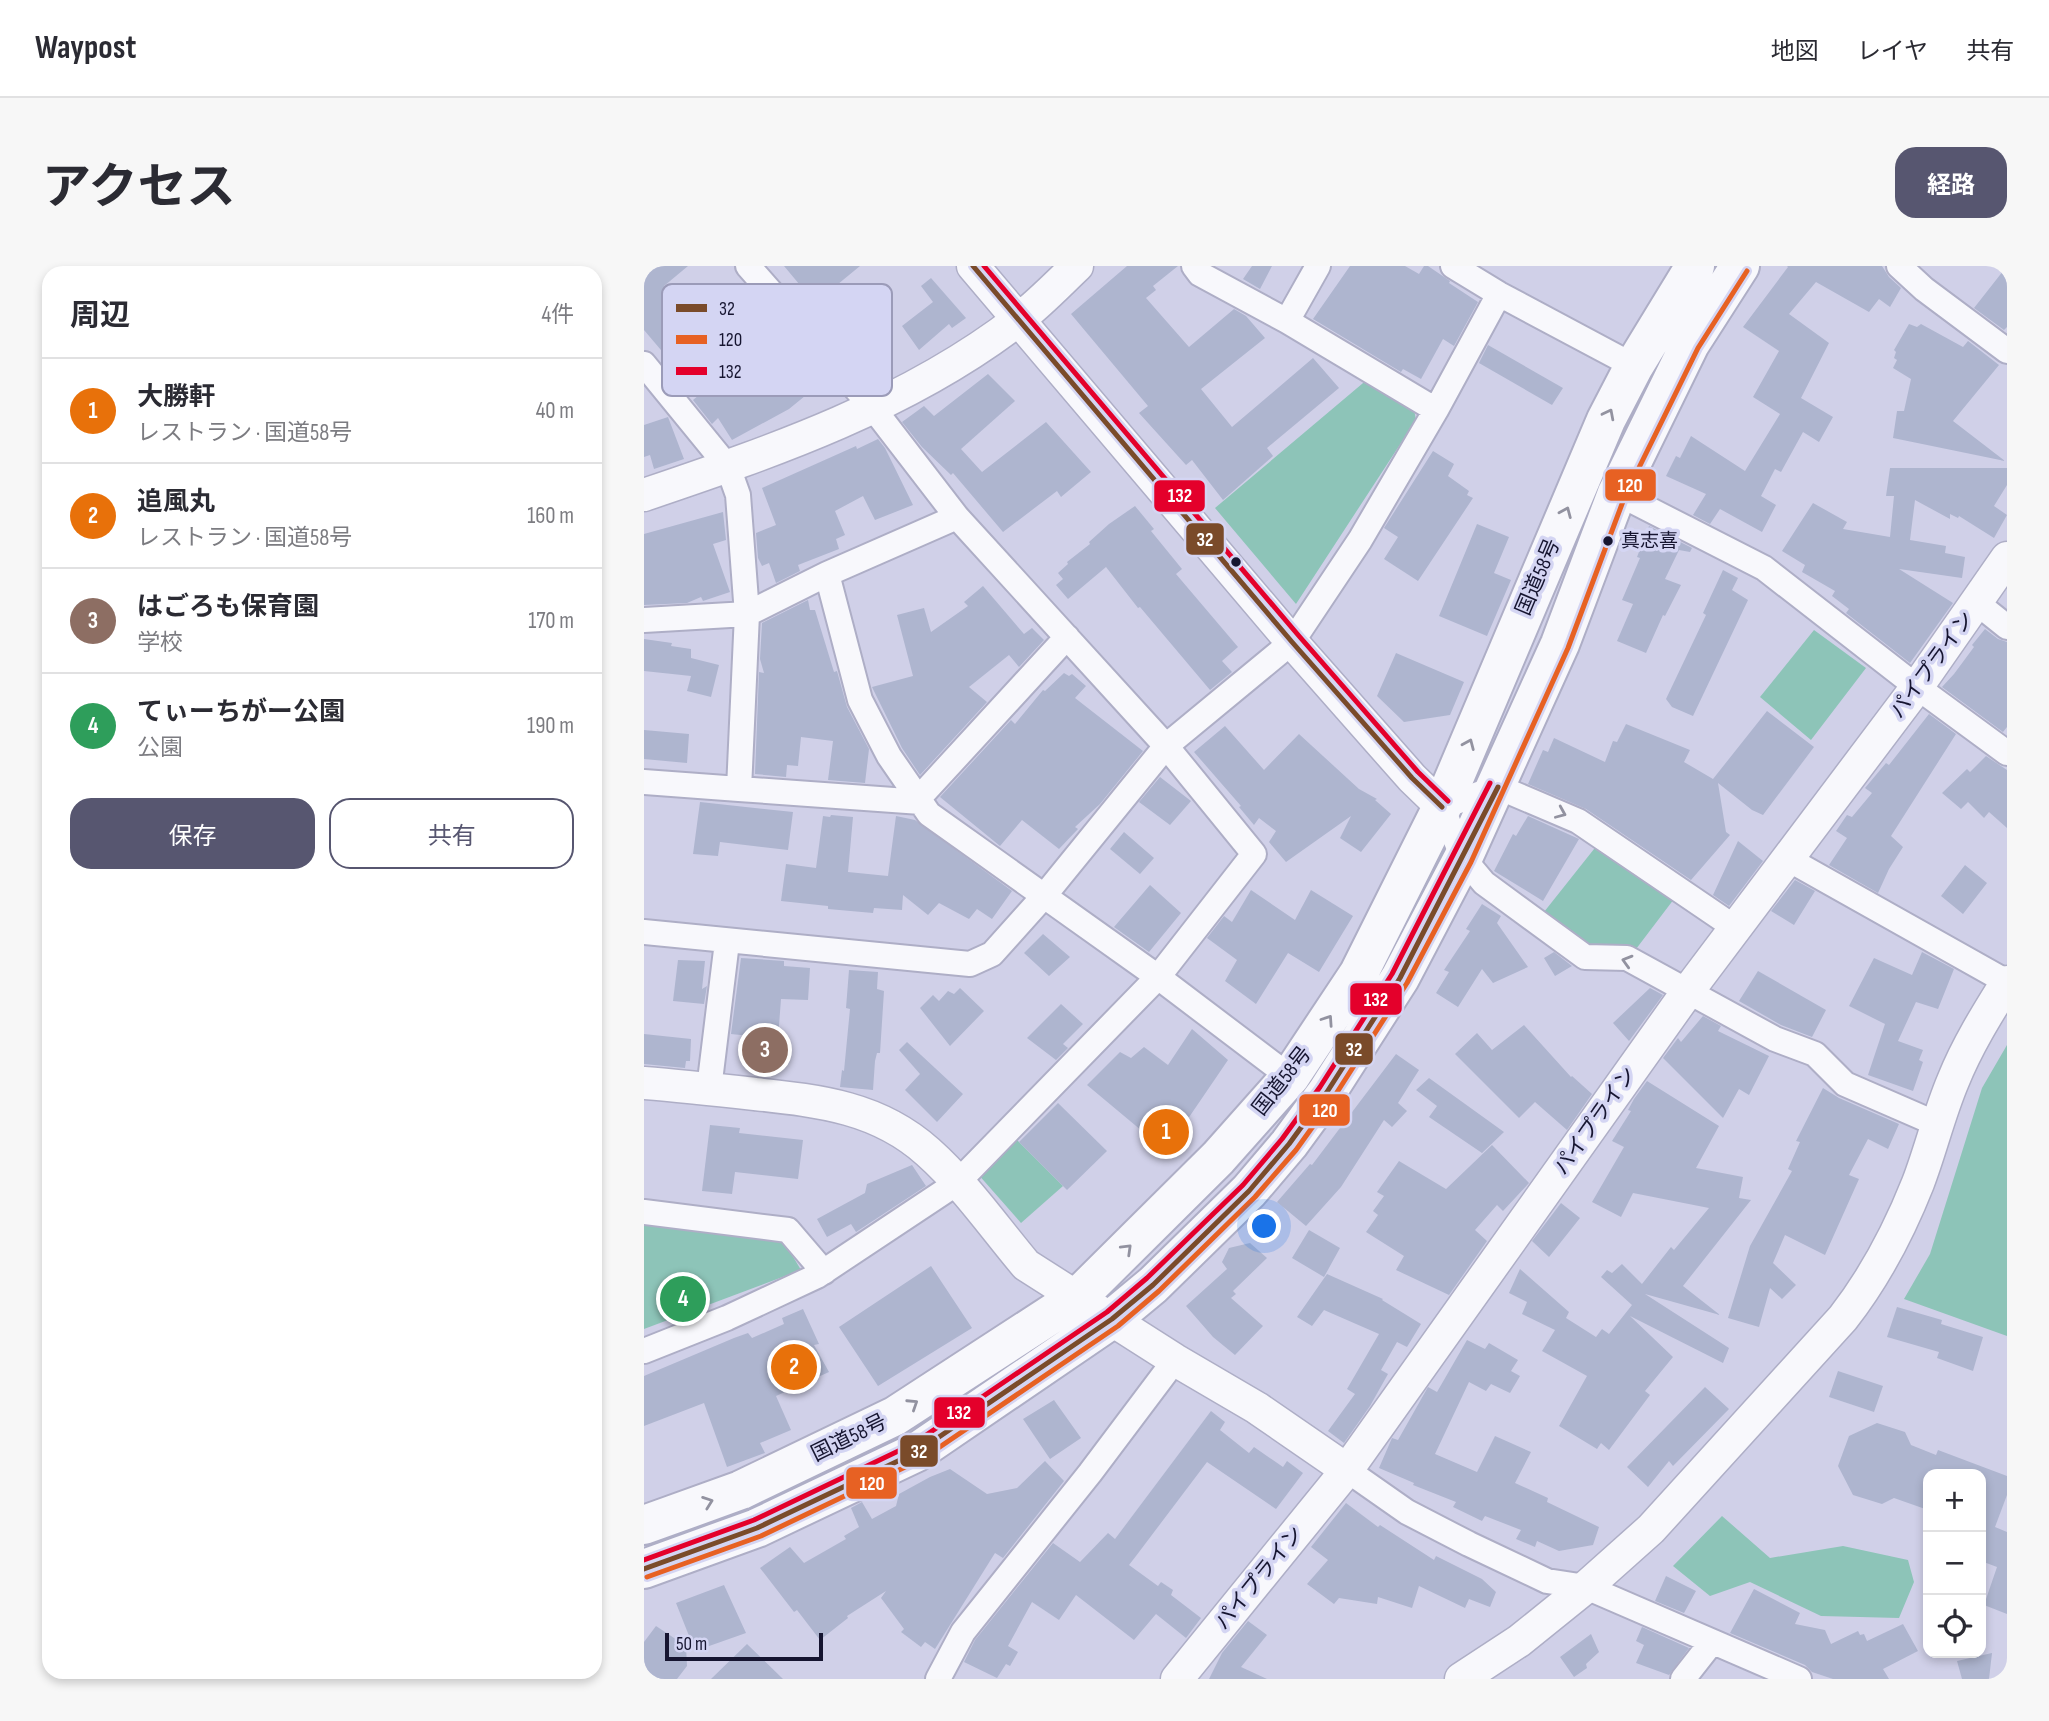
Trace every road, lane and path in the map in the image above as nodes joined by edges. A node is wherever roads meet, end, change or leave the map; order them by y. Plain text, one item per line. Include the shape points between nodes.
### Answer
1 (748, 266) edge
2 (973, 266) edge
3 (1077, 266) edge
4 (1194, 266) edge
5 (1318, 266) edge
6 (1453, 266) edge
7 (1695, 266) edge
8 (1740, 266) edge
9 (1899, 266) edge
10 (764, 284) edge
11 (1499, 294) junction
12 (1019, 319) junction
13 (1287, 321) junction
14 (2007, 351) edge
15 (644, 364) edge
16 (1634, 366) junction
17 (662, 386) edge
18 (670, 396) edge
19 (862, 396) edge
20 (873, 408) junction
21 (1436, 410) junction
22 (728, 467) junction
23 (1618, 493) junction
24 (644, 495) edge
25 (957, 517) junction
26 (2007, 558) edge
27 (827, 574) junction
28 (1977, 603) junction
29 (747, 614) junction
30 (644, 620) edge
31 (2007, 627) edge
32 (1067, 637) junction
33 (1292, 642) junction
34 (1917, 687) junction
35 (1166, 746) junction
36 (2007, 752) edge
37 (644, 782) edge
38 (1498, 787) junction
39 (739, 789) junction
40 (920, 800) junction
41 (1442, 807) junction
42 (1464, 858) junction
43 (1788, 859) junction
44 (1044, 896) junction
45 (1734, 927) junction
46 (644, 932) edge
47 (727, 942) junction
48 (1158, 977) junction
49 (2007, 982) edge
50 (1688, 991) junction
51 (1290, 1077) junction
52 (644, 1083) edge
53 (709, 1089) junction
54 (1937, 1124) junction
55 (957, 1183) junction
56 (644, 1212) edge
57 (824, 1272) junction
58 (1078, 1297) junction
59 (1112, 1319) junction
60 (644, 1351) edge
61 (1175, 1360) junction
62 (1346, 1470) junction
63 (644, 1525) edge
64 (644, 1569) edge
65 (1587, 1587) junction
66 (1712, 1642) junction
67 (938, 1679) edge
68 (1177, 1679) edge
69 (1461, 1679) edge
70 (1683, 1679) edge
71 (1799, 1679) edge

1 - 10 street
2 - 12 street
3 - 12 street
4 - 13 street via 1200,274
5 - 13 street
6 - 11 street
7 - 16 highway, 国道58号
8 - 23 highway, 国道58号 via 1690,345
9 - 14 street
11 - 16 street
11 - 21 street
12 - 20 street
12 - 33 street
13 - 21 street
15 - 17 street
41 -> 16 highway, 国道58号 via 1581,476
18 - 22 street
19 - 20 street
20 - 22 street
20 - 25 street
21 - 33 street via 1360,540
22 - 24 street
22 - 29 street via 738,495
23 - 34 street via 1764,568
23 - 38 highway, 国道58号
25 - 27 street
25 - 32 street
26 - 28 street, パイプライン
27 - 29 street
27 - 40 street via 860,700 889,756
28 - 31 street
28 - 34 street, パイプライン
29 - 30 street
29 - 39 street
32 - 35 street
32 - 40 street
33 - 35 street
33 - 41 street
34 - 36 street
34 - 43 street, パイプライン
35 - 44 street
35 - 48 street via 1254,854
37 - 39 street
38 - 41 street
38 - 42 highway, 国道58号
38 -> 45 street via 1578,821
39 - 40 street
40 - 44 street via 929,814
41 - 42 street
51 -> 41 highway, 国道58号 via 1359,973
50 -> 42 street via 1627,958 1585,957 1484,883
42 - 59 highway, 国道58号 via 1400,978 1289,1144 1153,1285
43 - 45 street, パイプライン
43 - 49 street
44 - 47 street via 992,954 970,964
44 - 48 street
45 - 50 street, パイプライン
46 - 47 street
47 - 53 street
48 - 51 street
48 - 55 street
49 - 54 street via 1970,1044
50 - 54 street via 1775,1039 1815,1054 1845,1084
50 - 62 street, パイプライン
58 -> 51 highway, 国道58号 via 1219,1158
52 - 53 street
53 - 55 street via 840,1105 873,1117 928,1152
54 - 65 street via 1902,1219 1865,1289 1676,1503
55 - 57 street
55 - 58 street via 1026,1265
56 - 57 street via 788,1230
57 - 60 street
58 - 59 street
63 -> 58 highway, 国道58号 via 741,1490 895,1416
59 - 61 street
59 - 64 highway, 国道58号 via 917,1452 757,1528
61 - 62 street via 1257,1408
61 - 67 street via 963,1632
62 - 65 street via 1407,1512 1469,1545 1547,1581
62 - 68 street, パイプライン
65 - 66 street
65 - 69 street via 1519,1641
66 - 70 street
66 - 71 street

